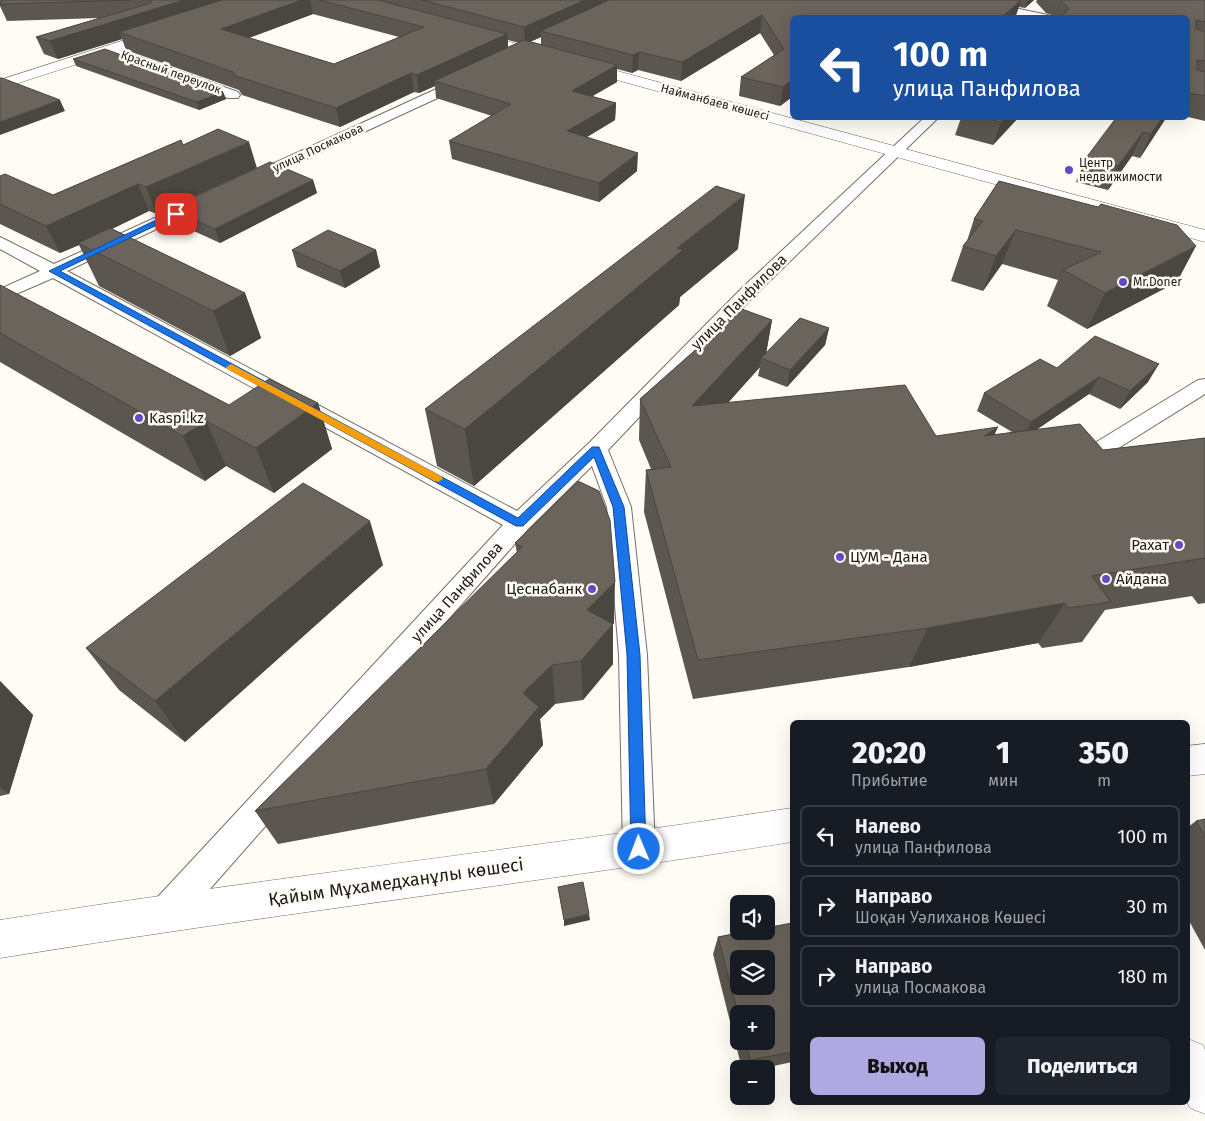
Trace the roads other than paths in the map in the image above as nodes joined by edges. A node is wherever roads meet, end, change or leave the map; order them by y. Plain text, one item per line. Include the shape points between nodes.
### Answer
1 (960, 0) edge
2 (1051, 5) dead end
3 (1033, 15) edge
4 (1044, 15) edge
5 (175, 28) edge
6 (462, 33) edge
7 (545, 42) edge
8 (109, 50) junction
9 (527, 51) junction
10 (509, 59) edge
11 (482, 72) edge
12 (0, 85) edge
13 (234, 94) edge
14 (929, 120) edge
15 (895, 151) junction
16 (232, 188) edge
17 (214, 196) edge
18 (1205, 236) edge
19 (0, 242) edge
20 (53, 271) junction
21 (0, 296) edge
22 (1205, 385) edge
23 (596, 449) junction
24 (1088, 458) edge
25 (519, 523) junction
26 (1205, 759) edge
27 (1190, 762) edge
28 (790, 825) edge
29 (639, 849) junction
30 (167, 912) junction
31 (0, 939) edge
32 (1190, 1064) edge
33 (1205, 1092) edge

1 - 3 street
2 - 4 street
5 - 8 street
6 - 9 street, Найманбаев көшесі
7 - 9 street
8 - 12 street
8 - 13 street, Красный переулок
9 - 10 street
9 - 15 street, Найманбаев көшесі
11 - 16 street, улица Посмакова
14 - 15 street, улица Панфилова
15 - 18 street, Найманбаев көшесі
15 - 23 street, улица Панфилова via 748,292
17 - 20 street
19 - 20 street
20 - 21 street
20 - 25 street
22 - 24 street
23 - 25 street, улица Панфилова
23 - 29 street via 619,507 633,655
25 - 30 street, улица Панфилова
26 - 27 street
28 - 29 street, Қайым Мұхамедханұлы көшесі
29 - 30 street, Қайым Мұхамедханұлы көшесі
30 - 31 street, Қайым Мұхамедханұлы көшесі
32 - 33 street

